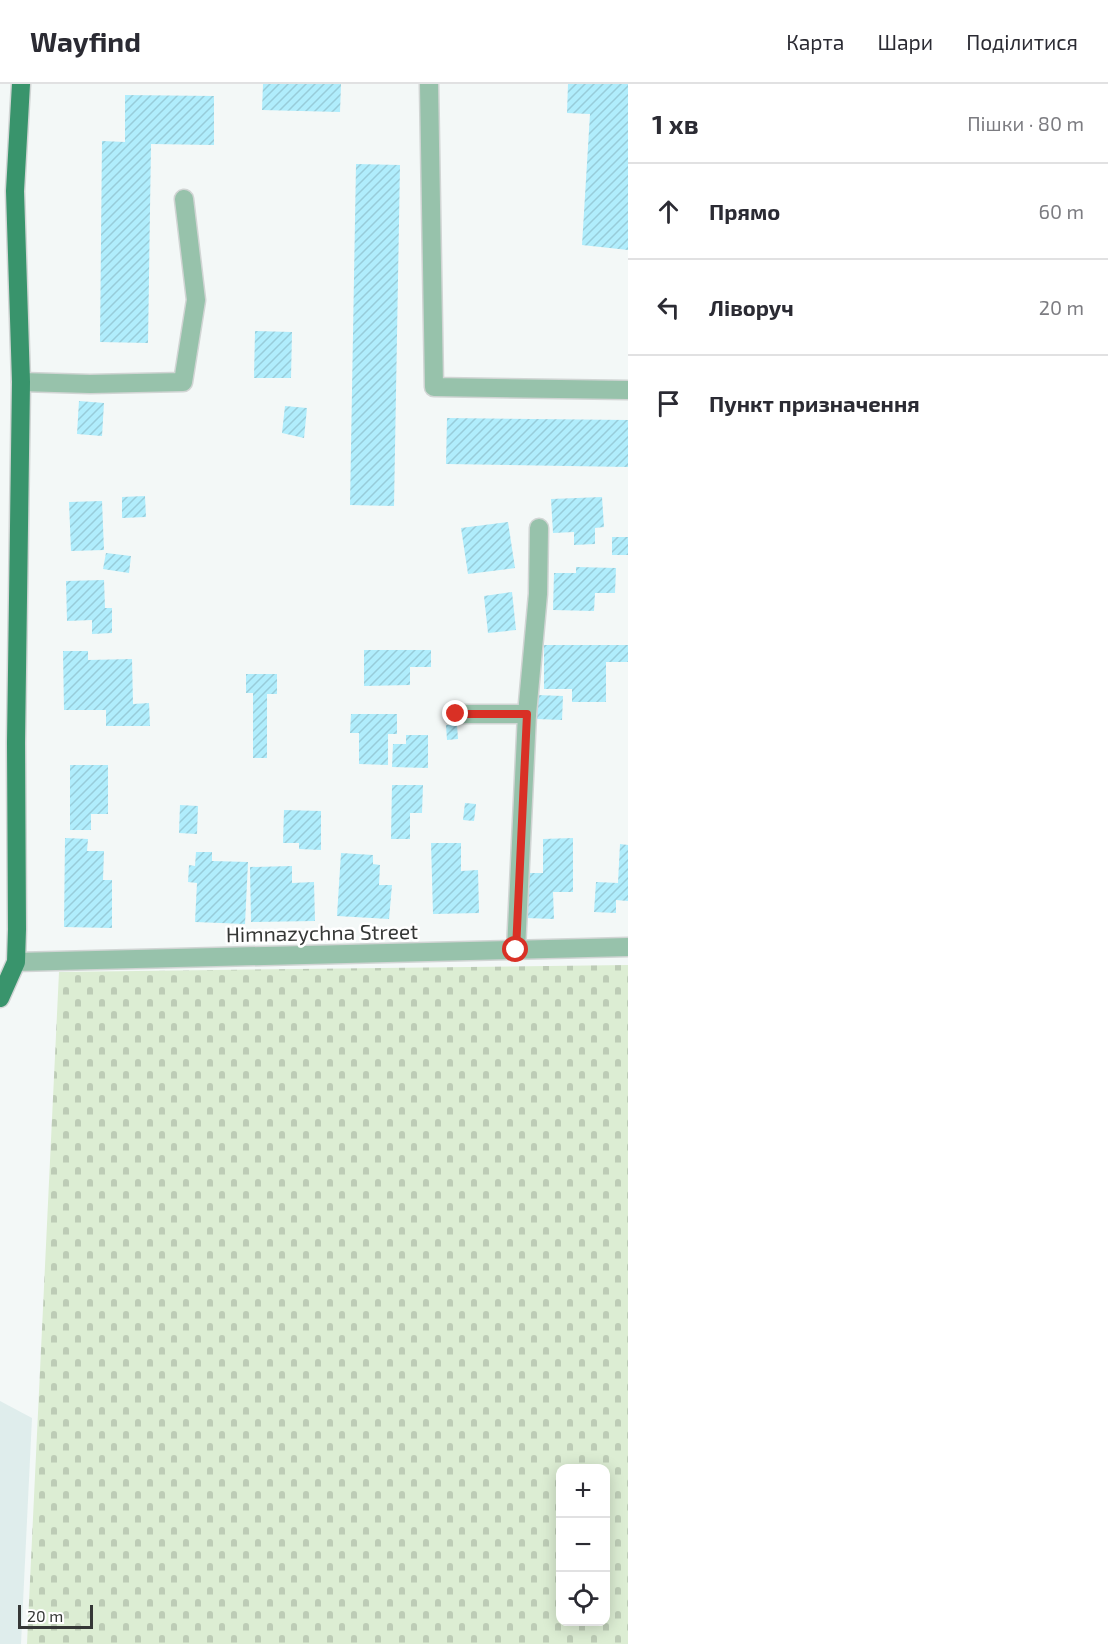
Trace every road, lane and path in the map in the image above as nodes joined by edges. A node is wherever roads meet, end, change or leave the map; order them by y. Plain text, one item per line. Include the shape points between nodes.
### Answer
1 (21, 84) edge
2 (429, 84) edge
3 (184, 199) dead end
4 (21, 382) junction
5 (628, 390) edge
6 (539, 528) dead end
7 (456, 714) dead end
8 (527, 714) junction
9 (628, 947) edge
10 (516, 950) junction
11 (16, 962) junction
12 (0, 998) edge

1 - 4 main road via 15,191
2 - 5 street via 434,387
3 - 4 street via 196,300 183,382
4 - 11 main road
6 - 8 street via 538,594
7 - 8 street
8 - 10 street
9 - 10 street, Himnazychna Street
10 - 11 street, Himnazychna Street
11 - 12 main road

